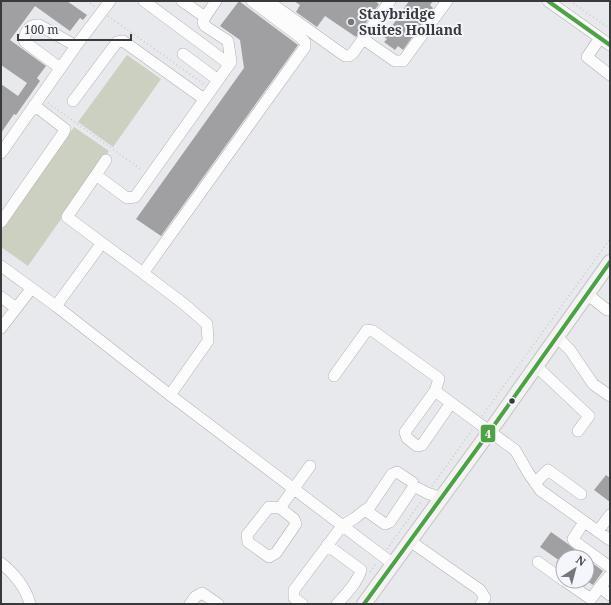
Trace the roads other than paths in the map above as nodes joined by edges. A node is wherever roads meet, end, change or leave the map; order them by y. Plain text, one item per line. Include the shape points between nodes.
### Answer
1 (110, 1) edge
2 (144, 1) edge
3 (182, 1) edge
4 (216, 1) edge
5 (252, 1) edge
6 (268, 1) edge
7 (390, 1) edge
8 (447, 1) edge
9 (548, 1) edge
10 (205, 21) junction
11 (600, 38) junction
12 (196, 39) junction
13 (363, 39) junction
14 (610, 45) edge
15 (76, 46) junction
16 (182, 54) dead end
17 (229, 64) junction
18 (60, 68) junction
19 (610, 75) edge
20 (218, 80) junction
21 (207, 96) junction
22 (37, 101) junction
23 (74, 101) dead end
24 (1, 153) edge
25 (106, 160) dead end
26 (96, 175) junction
27 (1, 222) edge
28 (102, 242) junction
29 (610, 262) edge
30 (1, 266) edge
31 (143, 273) junction
32 (31, 289) junction
33 (587, 294) junction
34 (1, 297) edge
35 (56, 306) junction
36 (16, 308) junction
37 (610, 310) edge
38 (1, 328) edge
39 (557, 337) junction
40 (536, 366) junction
41 (334, 376) dead end
42 (434, 391) junction
43 (170, 395) junction
44 (610, 396) edge
45 (451, 403) junction
46 (490, 431) junction
47 (578, 431) dead end
48 (310, 466) dead end
49 (535, 482) junction
50 (414, 486) junction
51 (294, 489) junction
52 (581, 494) dead end
53 (441, 498) junction
54 (280, 508) junction
55 (365, 510) junction
56 (610, 515) edge
57 (584, 522) junction
58 (342, 526) junction
59 (598, 531) junction
60 (610, 540) edge
61 (410, 541) junction
62 (327, 545) junction
63 (387, 560) junction
64 (538, 562) dead end
65 (1, 564) edge
66 (610, 567) edge
67 (555, 574) edge
68 (610, 575) edge
69 (600, 587) junction
70 (576, 589) edge
71 (610, 595) edge
72 (30, 604) edge
73 (190, 604) edge
74 (218, 604) edge
75 (302, 604) edge
76 (337, 604) edge
77 (364, 604) edge
78 (481, 604) edge

1 - 15 street
2 - 12 street
3 - 10 street
4 - 10 street
5 - 31 street via 300,37 305,42 305,47
6 - 13 street via 345,56 353,53
7 - 13 street
8 - 13 street via 403,61 394,61
9 - 11 street
10 - 12 street
10 - 17 street via 228,41
11 - 14 street
11 - 19 street via 587,57
12 - 17 street
15 - 18 street
15 - 18 street via 39,25 35,24 28,29 25,42
16 - 20 street
17 - 20 street
18 - 22 street
20 - 21 street
21 - 23 street via 123,41 117,42
21 - 26 street via 135,196 127,198
22 - 24 street
22 - 27 street via 65,129
25 - 26 street
26 - 28 street via 67,217
28 - 31 street
28 - 35 street
29 - 33 main road
30 - 32 street
31 - 43 street via 207,324 208,341
32 - 35 street
32 - 36 street
33 - 37 street
33 - 39 main road
34 - 36 street
35 - 43 street
36 - 38 street
39 - 40 main road
39 - 44 street via 570,350 593,384
40 - 46 main road
40 - 47 street via 588,416
41 - 42 street via 367,330 373,331 437,377 439,379
42 - 45 street
42 - 45 street via 405,432 407,438 417,446 422,445
43 - 51 street
45 - 46 street
46 - 49 street via 515,450
46 - 53 main road
48 - 51 street
49 - 52 street via 548,470
49 - 57 street via 540,490
50 - 53 street
50 - 55 street via 390,522 385,524
50 - 55 street via 397,472 392,474
51 - 54 street
51 - 58 street
53 - 61 main road
54 - 54 street via 269,507 247,535 248,542 269,557 276,553 296,524 294,519
55 - 58 street
56 - 59 street
57 - 59 street
57 - 66 street via 573,540
58 - 62 street
58 - 63 street
59 - 60 street
61 - 63 main road
61 - 78 street via 480,590 485,598
62 - 75 street via 294,590 294,598
62 - 76 street via 361,570 359,577
63 - 77 main road
64 - 67 street
65 - 72 street via 13,574 25,591
68 - 69 street
69 - 70 street via 591,600
69 - 71 street
73 - 74 street via 202,593

